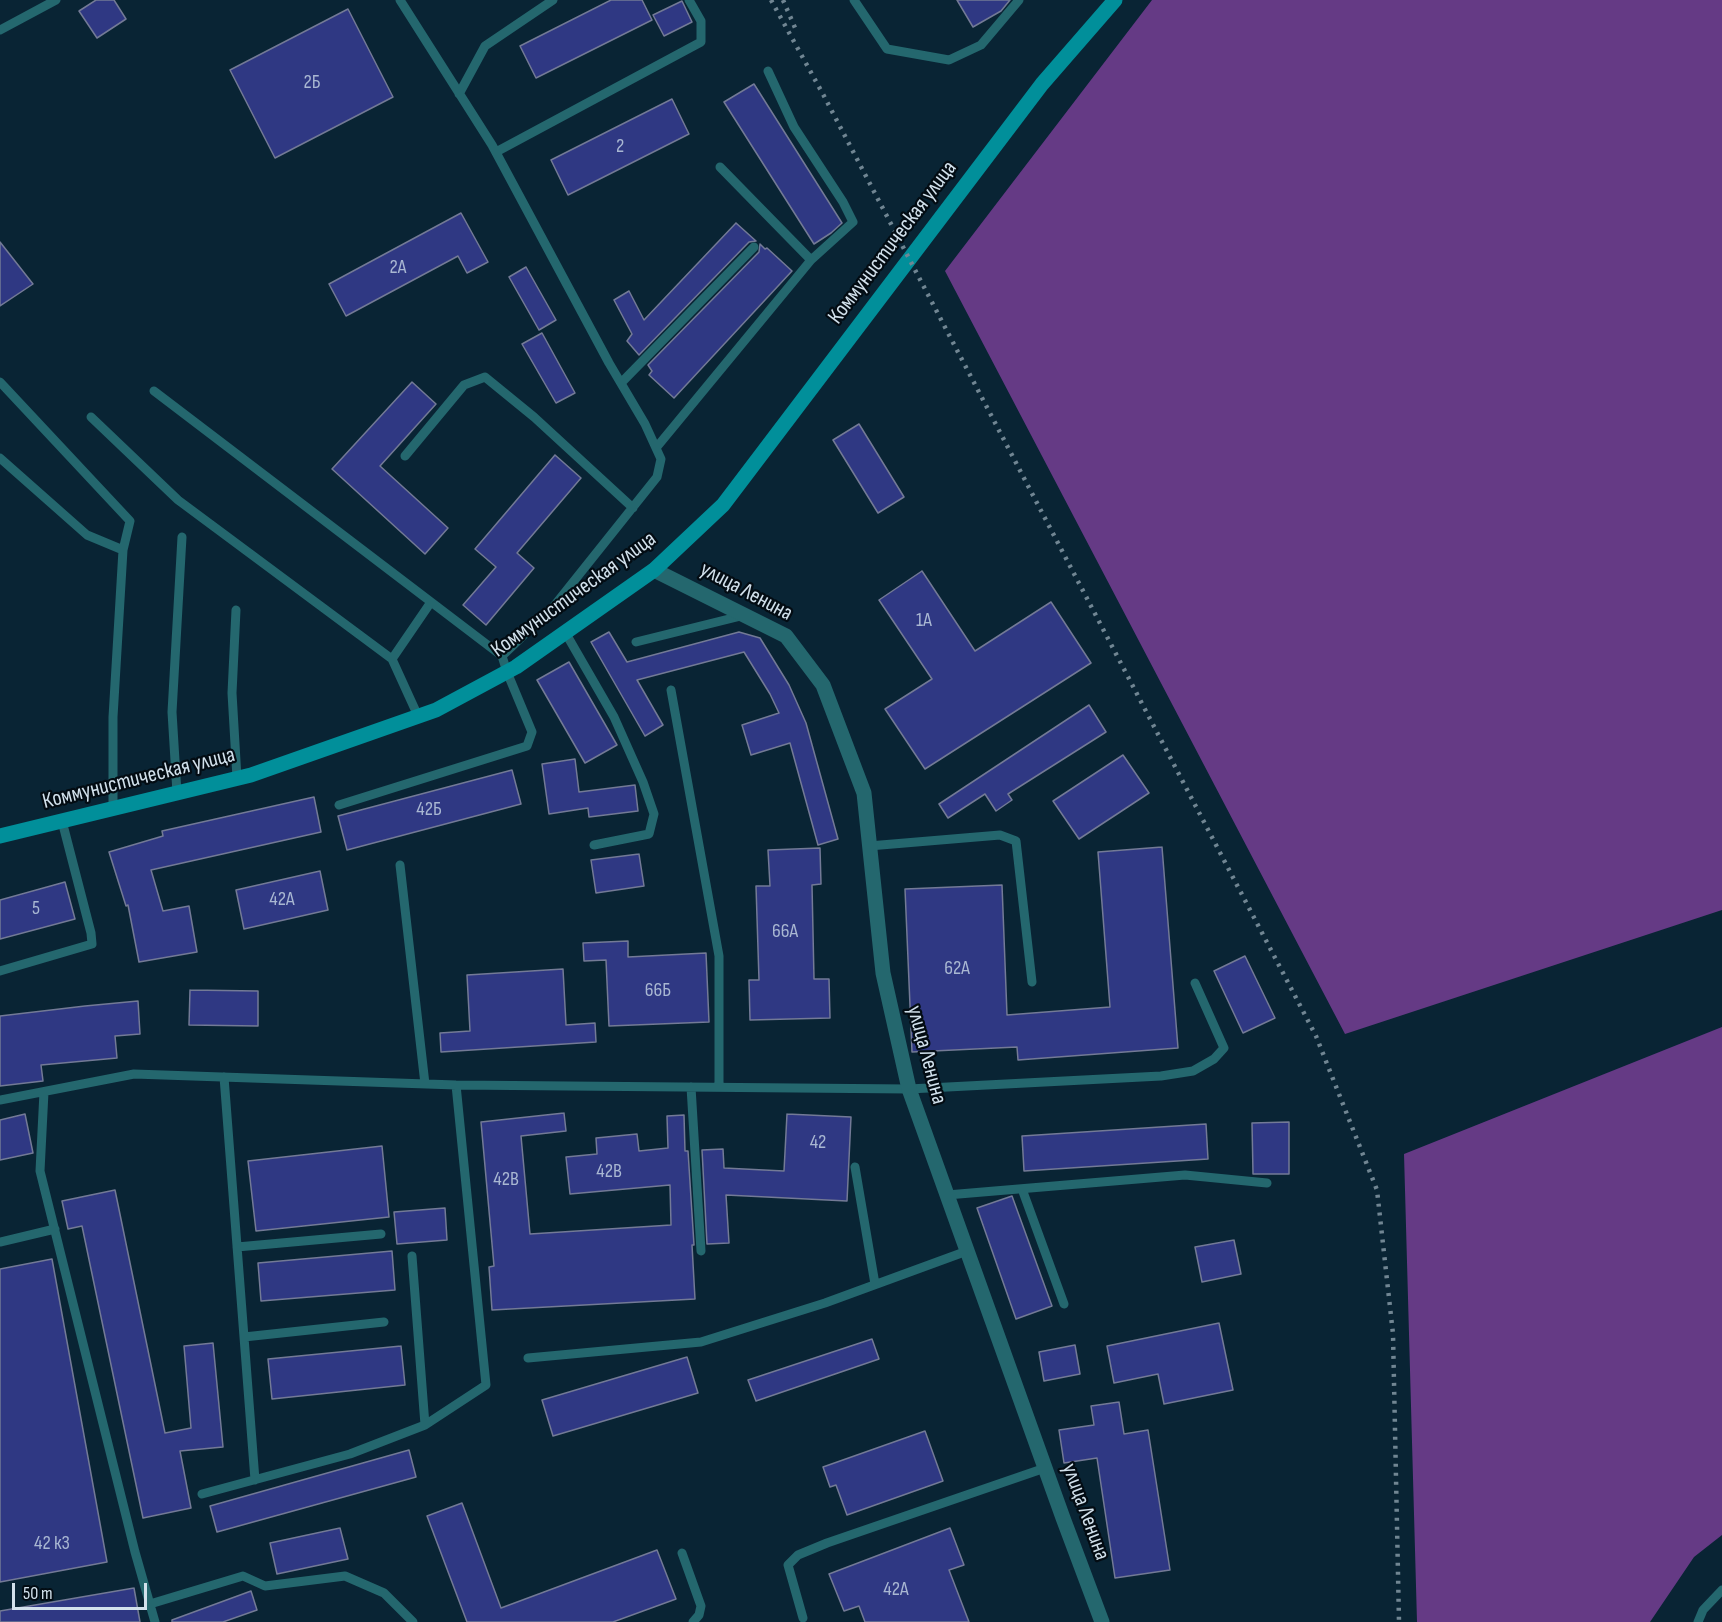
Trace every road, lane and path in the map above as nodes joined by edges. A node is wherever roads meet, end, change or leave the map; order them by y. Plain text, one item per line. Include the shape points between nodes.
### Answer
1 (56, 0) edge
2 (400, 0) edge
3 (553, 0) edge
4 (689, 0) edge
5 (854, 0) edge
6 (1018, 0) edge
7 (1115, 0) edge
8 (0, 30) edge
9 (768, 71) dead end
10 (459, 94) junction
11 (496, 152) junction
12 (720, 167) dead end
13 (754, 247) dead end
14 (811, 260) junction
15 (0, 382) edge
16 (621, 383) junction
17 (154, 391) dead end
18 (91, 417) dead end
19 (656, 447) junction
20 (405, 456) dead end
21 (0, 458) edge
22 (633, 508) junction
23 (182, 537) dead end
24 (123, 550) junction
25 (654, 570) junction
26 (431, 602) junction
27 (236, 610) dead end
28 (745, 615) junction
29 (565, 632) junction
30 (636, 642) dead end
31 (502, 656) junction
32 (392, 659) junction
33 (507, 672) junction
34 (672, 690) dead end
35 (418, 716) junction
36 (237, 778) junction
37 (177, 793) junction
38 (339, 805) dead end
39 (113, 808) junction
40 (62, 821) junction
41 (0, 836) edge
42 (594, 845) dead end
43 (869, 846) junction
44 (400, 865) dead end
45 (0, 971) edge
46 (1032, 982) dead end
47 (1195, 983) dead end
48 (224, 1077) junction
49 (425, 1084) junction
50 (456, 1085) junction
51 (691, 1087) junction
52 (719, 1087) junction
53 (909, 1089) junction
54 (44, 1092) junction
55 (0, 1100) edge
56 (855, 1167) dead end
57 (1267, 1184) dead end
58 (1022, 1189) junction
59 (947, 1195) junction
60 (55, 1229) junction
61 (381, 1234) dead end
62 (0, 1242) edge
63 (237, 1247) junction
64 (701, 1251) dead end
65 (967, 1251) junction
66 (412, 1256) dead end
67 (875, 1284) junction
68 (1064, 1304) dead end
69 (384, 1322) dead end
70 (244, 1337) junction
71 (528, 1358) dead end
72 (425, 1425) junction
73 (1045, 1468) junction
74 (255, 1480) junction
75 (202, 1494) dead end
76 (682, 1553) dead end
77 (1722, 1590) edge
78 (150, 1604) junction
79 (803, 1618) dead end
80 (155, 1622) edge
81 (413, 1622) edge
82 (693, 1622) edge
83 (1102, 1622) edge
84 (1698, 1622) edge

1 - 8 lane
2 - 10 lane
3 - 10 lane via 485,45
4 - 11 lane via 701,21 701,42
5 - 6 lane via 887,49 949,60 981,45
7 - 25 main road, Коммунистическая улица via 1042,84 723,505
9 - 14 lane via 794,127 853,222
10 - 11 lane
11 - 16 lane
12 - 14 lane
13 - 16 lane
14 - 19 lane
15 - 24 lane via 130,521
16 - 19 lane
17 - 26 lane
18 - 32 lane via 178,500
19 - 22 lane via 661,459 657,477
20 - 22 lane via 464,385 485,377
21 - 24 lane via 87,535
22 - 31 lane via 554,606
23 - 37 lane via 172,712
24 - 39 lane via 113,717
25 - 28 street, улица Ленина
25 - 29 main road, Коммунистическая улица
26 - 31 lane
26 - 32 lane
27 - 36 lane via 232,693
28 - 30 lane
28 - 43 street, улица Ленина via 786,636 823,685 864,793
29 - 33 main road, Коммунистическая улица
29 - 42 lane via 614,717 654,814 649,834
31 - 33 lane
32 - 35 lane
33 - 35 main road, Коммунистическая улица
33 - 38 lane via 532,732 527,746
34 - 52 lane via 719,956
35 - 36 main road, Коммунистическая улица
36 - 37 main road, Коммунистическая улица
37 - 39 main road, Коммунистическая улица
39 - 40 main road, Коммунистическая улица
40 - 41 main road, Коммунистическая улица
40 - 45 lane via 92,944
43 - 46 lane via 1000,835 1016,841
43 - 53 street, улица Ленина via 882,972
44 - 49 lane
47 - 53 lane via 1224,1048 1193,1071
48 - 49 lane
48 - 54 lane via 134,1074
48 - 63 lane
49 - 50 lane
50 - 51 lane
50 - 72 lane via 486,1385
51 - 52 lane
51 - 64 lane
52 - 53 lane
53 - 59 street, улица Ленина
54 - 55 lane
54 - 60 lane via 40,1171
56 - 67 lane
57 - 58 lane via 1185,1175
58 - 59 lane
58 - 68 lane
59 - 65 street, улица Ленина
60 - 62 lane
60 - 78 lane
61 - 63 lane
63 - 70 lane
65 - 67 lane
65 - 73 street, улица Ленина
66 - 72 lane
67 - 71 lane via 701,1342
69 - 70 lane
70 - 74 lane
72 - 74 lane via 350,1454
73 - 79 lane via 798,1556 788,1565
73 - 83 street, улица Ленина
74 - 75 lane
76 - 82 lane via 701,1606
77 - 84 lane via 1703,1610
78 - 80 lane
78 - 81 lane via 243,1576 265,1586 345,1576 384,1593

